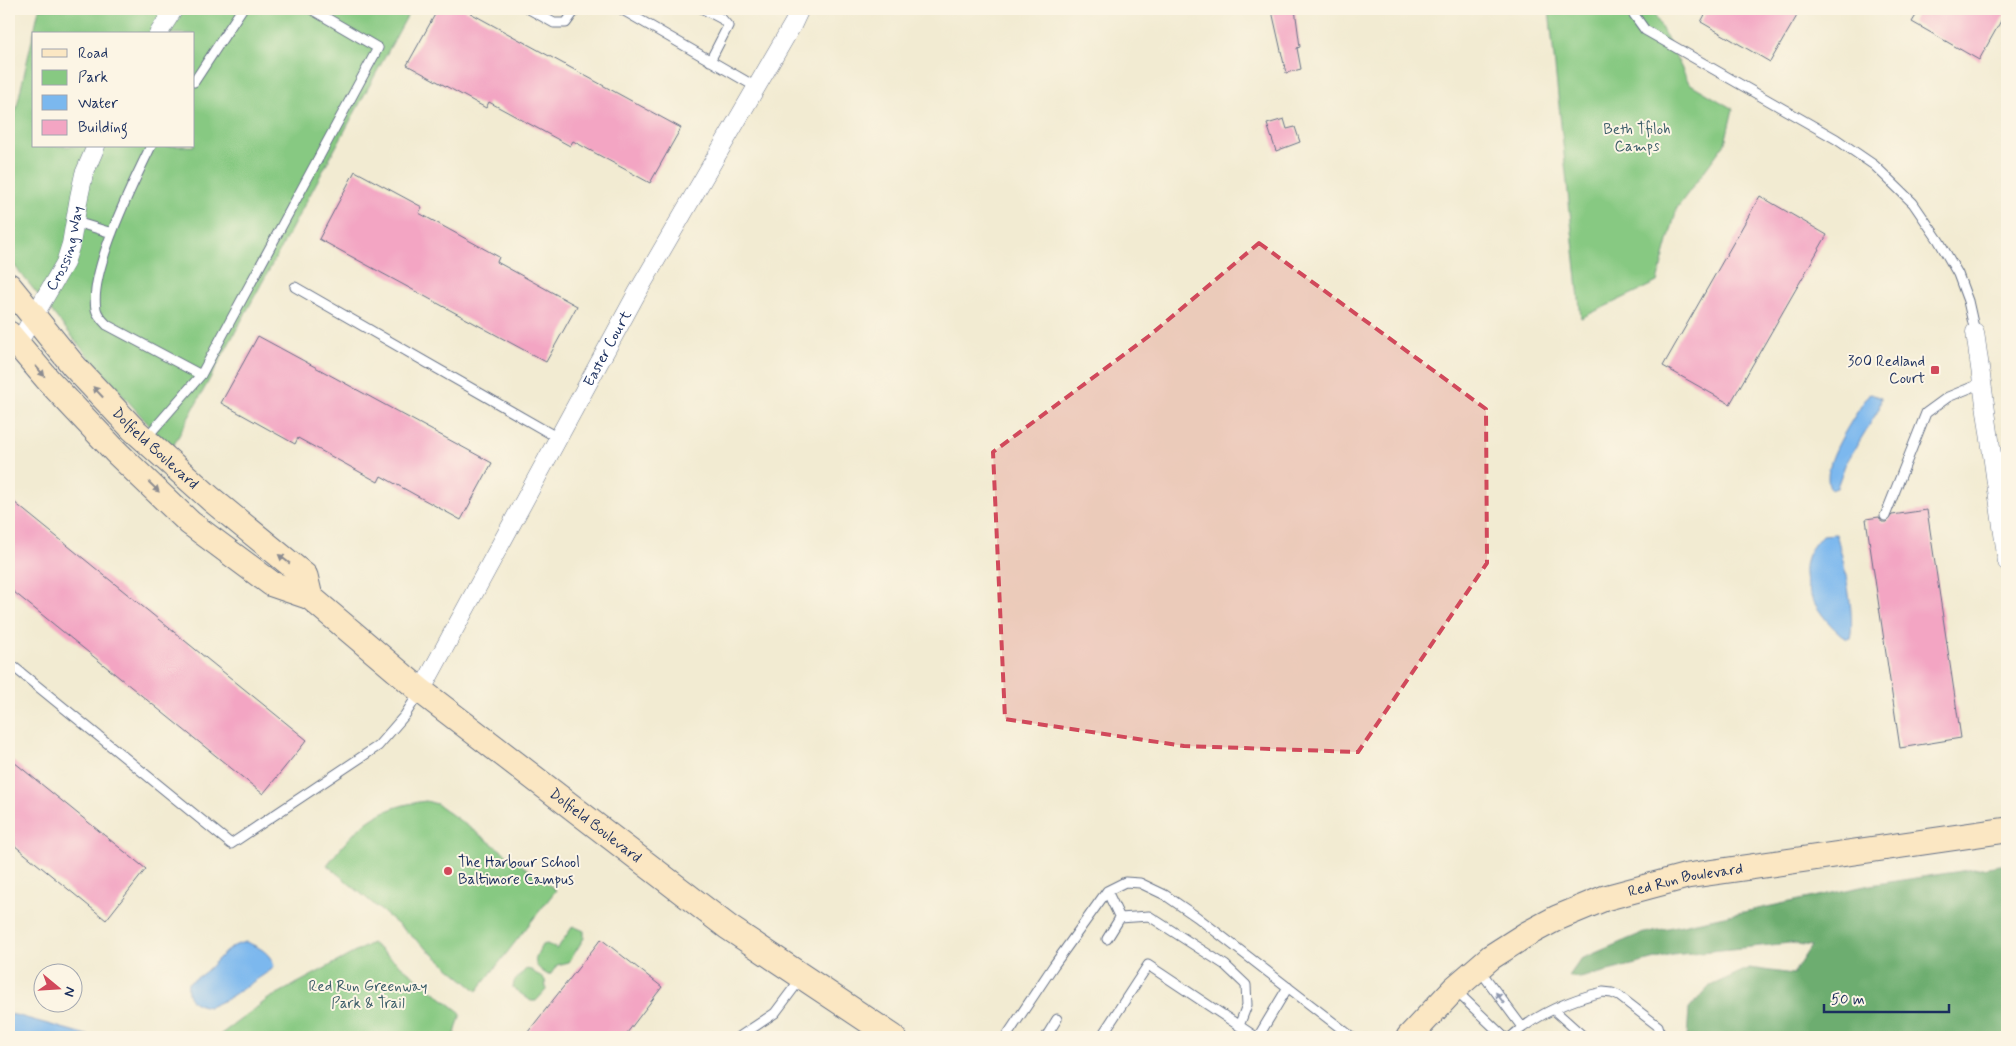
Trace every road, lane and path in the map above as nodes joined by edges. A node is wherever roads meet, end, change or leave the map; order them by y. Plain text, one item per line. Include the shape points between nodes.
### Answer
1 (174, 9) edge
2 (242, 9) edge
3 (311, 9) edge
4 (529, 9) edge
5 (576, 9) edge
6 (621, 9) edge
7 (702, 9) edge
8 (800, 9) edge
9 (1630, 9) edge
10 (159, 32) edge
11 (710, 61) junction
12 (195, 80) edge
13 (756, 87) junction
14 (95, 148) edge
15 (150, 148) edge
16 (76, 222) junction
17 (112, 232) junction
18 (9, 286) edge
19 (295, 287) dead end
20 (34, 315) junction
21 (1975, 332) joint
22 (12, 344) edge
23 (201, 375) junction
24 (1982, 383) junction
25 (558, 438) junction
26 (144, 440) junction
27 (1885, 516) dead end
28 (2007, 562) edge
29 (310, 597) junction
30 (9, 663) edge
31 (421, 691) junction
32 (2007, 830) edge
33 (1107, 891) junction
34 (1120, 918) junction
35 (1107, 940) dead end
36 (1478, 968) junction
37 (802, 977) junction
38 (1288, 987) junction
39 (1454, 989) junction
40 (1554, 1010) junction
41 (1058, 1019) dead end
42 (1239, 1026) junction
43 (1522, 1027) junction
44 (739, 1037) edge
45 (893, 1037) edge
46 (1006, 1037) edge
47 (1046, 1037) edge
48 (1101, 1037) edge
49 (1257, 1037) edge
50 (1352, 1037) edge
51 (1409, 1037) edge
52 (1504, 1037) edge
53 (1511, 1037) edge
54 (1584, 1037) edge
55 (1661, 1037) edge

1 - 10 street
2 - 12 lane
3 - 23 lane via 378,48
4 - 5 lane via 554,23 566,23
6 - 11 lane
7 - 11 lane via 722,19 728,26
8 - 13 street, Easter Court
9 - 21 lane via 1645,30 1836,139 1874,165 1912,202 1939,241 1958,274
11 - 13 lane
13 - 25 street, Easter Court via 642,284
14 - 16 street, Crossing Way via 78,197
15 - 17 lane
16 - 17 lane
16 - 20 street, Crossing Way via 65,263
17 - 23 lane via 95,290 96,312 107,325
18 - 20 main road, Dolfield Boulevard
19 - 25 lane
20 - 22 street, Crossing Way
26 -> 20 main road, Dolfield Boulevard via 73,365
21 - 24 street
22 -> 29 main road, Dolfield Boulevard via 116,452 190,522 272,584
23 - 26 lane
24 - 27 lane via 1948,397 1926,414
24 - 28 street
25 - 31 street, Easter Court
29 -> 26 main road, Dolfield Boulevard via 305,576 211,500
29 - 31 main road, Dolfield Boulevard
30 - 31 lane via 231,844 378,746
31 - 37 main road, Dolfield Boulevard via 728,928
32 - 36 main road, Red Run Boulevard via 1687,876 1642,887 1557,918 1503,949
33 - 34 lane
33 - 38 lane via 1133,882 1165,895
33 - 46 lane
34 - 35 lane
34 - 42 lane via 1148,916 1225,966 1246,985 1247,1005
36 - 39 main road, Red Run Boulevard
43 -> 36 lane
37 - 44 lane via 775,1013
37 - 45 main road, Dolfield Boulevard
38 - 49 lane
38 - 50 lane
39 - 51 main road, Red Run Boulevard
39 - 52 lane
40 - 43 lane
40 - 54 lane
40 - 55 lane via 1596,994 1612,993 1658,1026
41 - 47 lane
42 - 48 lane via 1148,966
42 - 49 lane
43 - 53 lane

